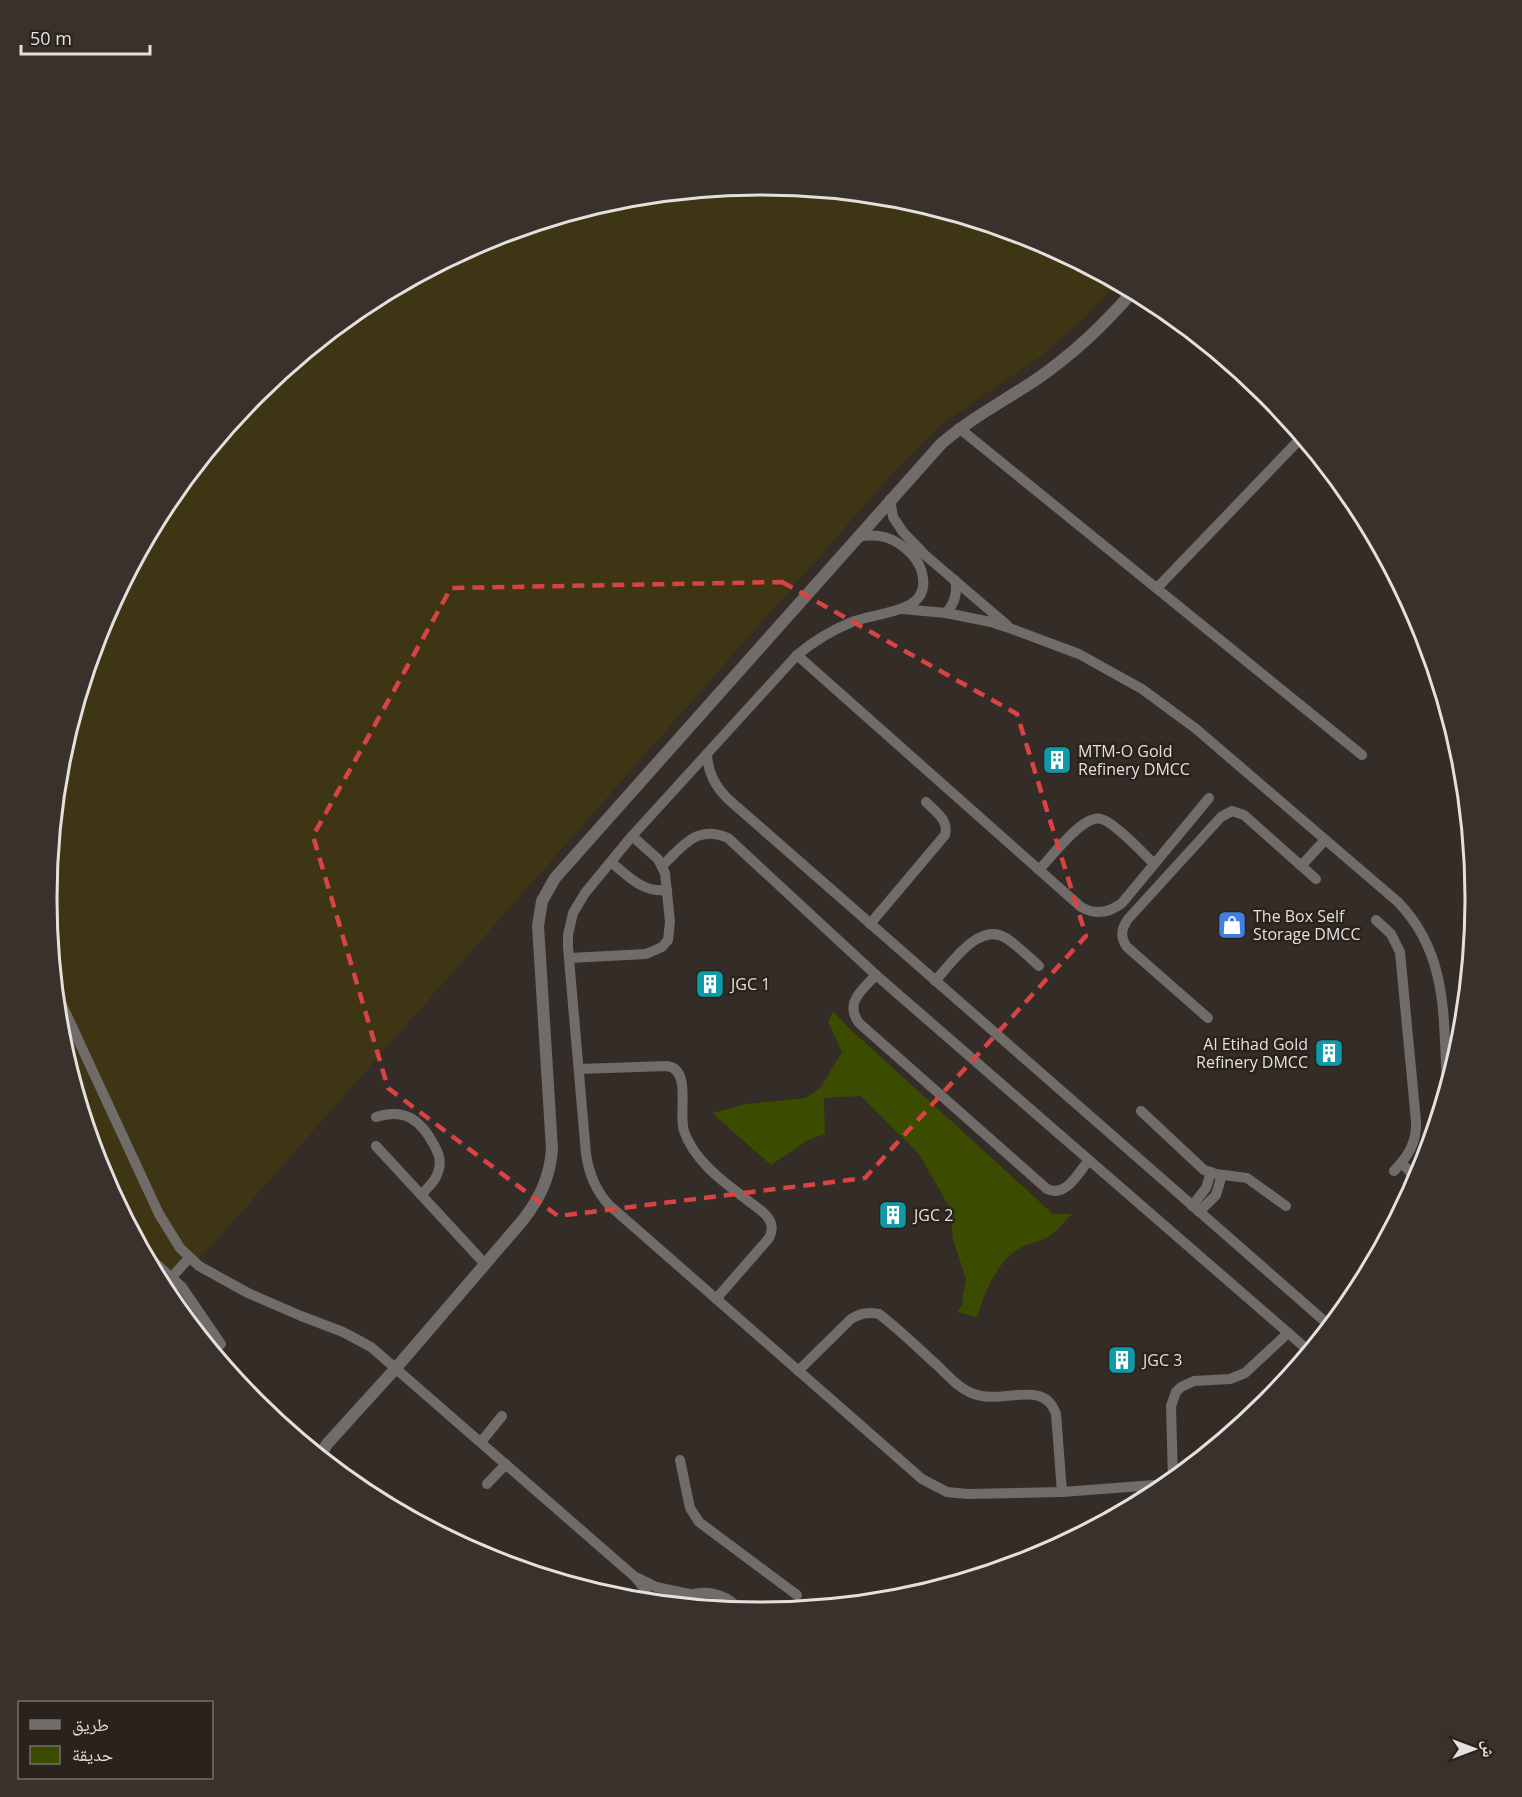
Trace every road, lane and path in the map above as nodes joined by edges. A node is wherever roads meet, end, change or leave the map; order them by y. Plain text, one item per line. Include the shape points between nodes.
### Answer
1 (1127, 298) edge
2 (959, 428) junction
3 (1297, 442) edge
4 (890, 499) junction
5 (857, 537) junction
6 (914, 550) junction
7 (955, 580) junction
8 (1157, 588) junction
9 (902, 609) junction
10 (946, 613) junction
11 (1012, 629) junction
12 (797, 655) junction
13 (707, 754) junction
14 (1362, 755) dead end
15 (1209, 798) dead end
16 (926, 802) dead end
17 (632, 836) junction
18 (1325, 840) junction
19 (610, 862) junction
20 (1154, 864) junction
21 (662, 866) junction
22 (1301, 866) junction
23 (1039, 870) junction
24 (1316, 879) dead end
25 (668, 890) junction
26 (1376, 920) dead end
27 (870, 924) junction
28 (570, 958) junction
29 (1039, 966) dead end
30 (876, 975) junction
31 (935, 981) junction
32 (68, 1017) edge
33 (1208, 1018) dead end
34 (1445, 1062) edge
35 (579, 1069) junction
36 (1141, 1111) dead end
37 (376, 1117) dead end
38 (376, 1146) dead end
39 (1089, 1160) junction
40 (1402, 1163) junction
41 (1394, 1171) dead end
42 (1409, 1171) edge
43 (1216, 1173) junction
44 (421, 1195) junction
45 (1286, 1206) dead end
46 (1196, 1209) junction
47 (189, 1258) junction
48 (485, 1264) junction
49 (163, 1269) edge
50 (172, 1277) junction
51 (716, 1299) junction
52 (1324, 1321) edge
53 (1288, 1333) junction
54 (221, 1344) dead end
55 (1303, 1347) edge
56 (396, 1368) junction
57 (798, 1371) junction
58 (502, 1416) dead end
59 (481, 1442) junction
60 (327, 1444) junction
61 (320, 1447) edge
62 (324, 1450) edge
63 (680, 1460) dead end
64 (506, 1464) junction
65 (1173, 1469) edge
66 (487, 1484) dead end
67 (1150, 1485) edge
68 (1062, 1492) junction
69 (635, 1577) junction
70 (647, 1593) edge
71 (691, 1594) junction
72 (797, 1595) dead end
73 (684, 1598) edge
74 (730, 1601) edge

1 - 2 street via 1071,353
2 - 4 street
2 - 8 lane
3 - 8 lane
4 - 5 street
4 - 6 lane via 893,517
5 - 6 lane via 881,536
5 - 48 street via 548,889 538,926 550,1165 541,1195
6 - 7 lane
6 - 9 lane via 923,575 923,590 915,603
7 - 10 lane via 954,601
7 - 11 lane
8 - 14 lane
9 - 10 lane
9 - 12 lane via 853,621
10 - 11 lane
11 - 18 lane via 1079,654 1172,709
12 - 13 lane
12 - 23 lane
13 - 17 lane
13 - 27 lane via 714,783 728,799
15 - 20 lane
16 - 27 lane via 944,820 945,835
17 - 19 lane
17 - 21 lane
18 - 22 lane
18 - 34 lane via 1398,902 1427,941 1440,988
19 - 25 lane via 642,887
19 - 28 lane via 573,913 568,935
20 - 23 lane via 1122,903 1102,912 1081,907
20 - 23 lane via 1108,822 1092,818
21 - 25 lane
21 - 30 lane via 697,835 708,832 728,838
22 - 24 lane
22 - 33 lane via 1244,814 1232,811 1124,924 1122,936 1126,947
25 - 28 lane via 670,931 662,947 646,954
26 - 40 lane via 1396,942 1402,962 1416,1132 1414,1144
27 - 31 lane
28 - 35 lane
29 - 31 lane via 1005,938 989,934 974,940
30 - 39 lane
30 - 39 lane via 853,1004 859,1023 1047,1189 1065,1189
31 - 46 lane
32 - 47 lane via 159,1214
35 - 51 lane via 588,1165 595,1187 609,1205
35 - 51 lane via 667,1066 680,1073 682,1125 692,1147 771,1222 769,1238
36 - 43 lane via 1204,1170
37 - 44 lane via 404,1115 426,1130 439,1154 439,1170
38 - 44 lane
39 - 53 lane
40 - 41 lane
40 - 42 lane
43 - 45 lane via 1247,1178
43 - 46 lane via 1216,1195
44 - 48 lane
46 - 52 lane
47 - 50 lane
47 - 56 lane via 248,1293 358,1339
48 - 56 street
49 - 50 lane
50 - 54 lane
51 - 57 lane
53 - 55 lane
53 - 65 lane via 1245,1373 1230,1379 1194,1381 1176,1392 1171,1414
56 - 59 lane
56 - 60 street
57 - 68 lane via 938,1489 967,1494
57 - 68 lane via 851,1319 869,1312 879,1314 972,1394 992,1398 1029,1394 1047,1398 1056,1414
58 - 59 lane
59 - 64 lane
60 - 61 street
60 - 62 street
63 - 72 lane via 688,1500 699,1522
64 - 66 lane
64 - 69 lane
67 - 68 lane
69 - 70 lane
69 - 71 lane via 668,1591
71 - 73 lane
71 - 74 lane via 715,1593

